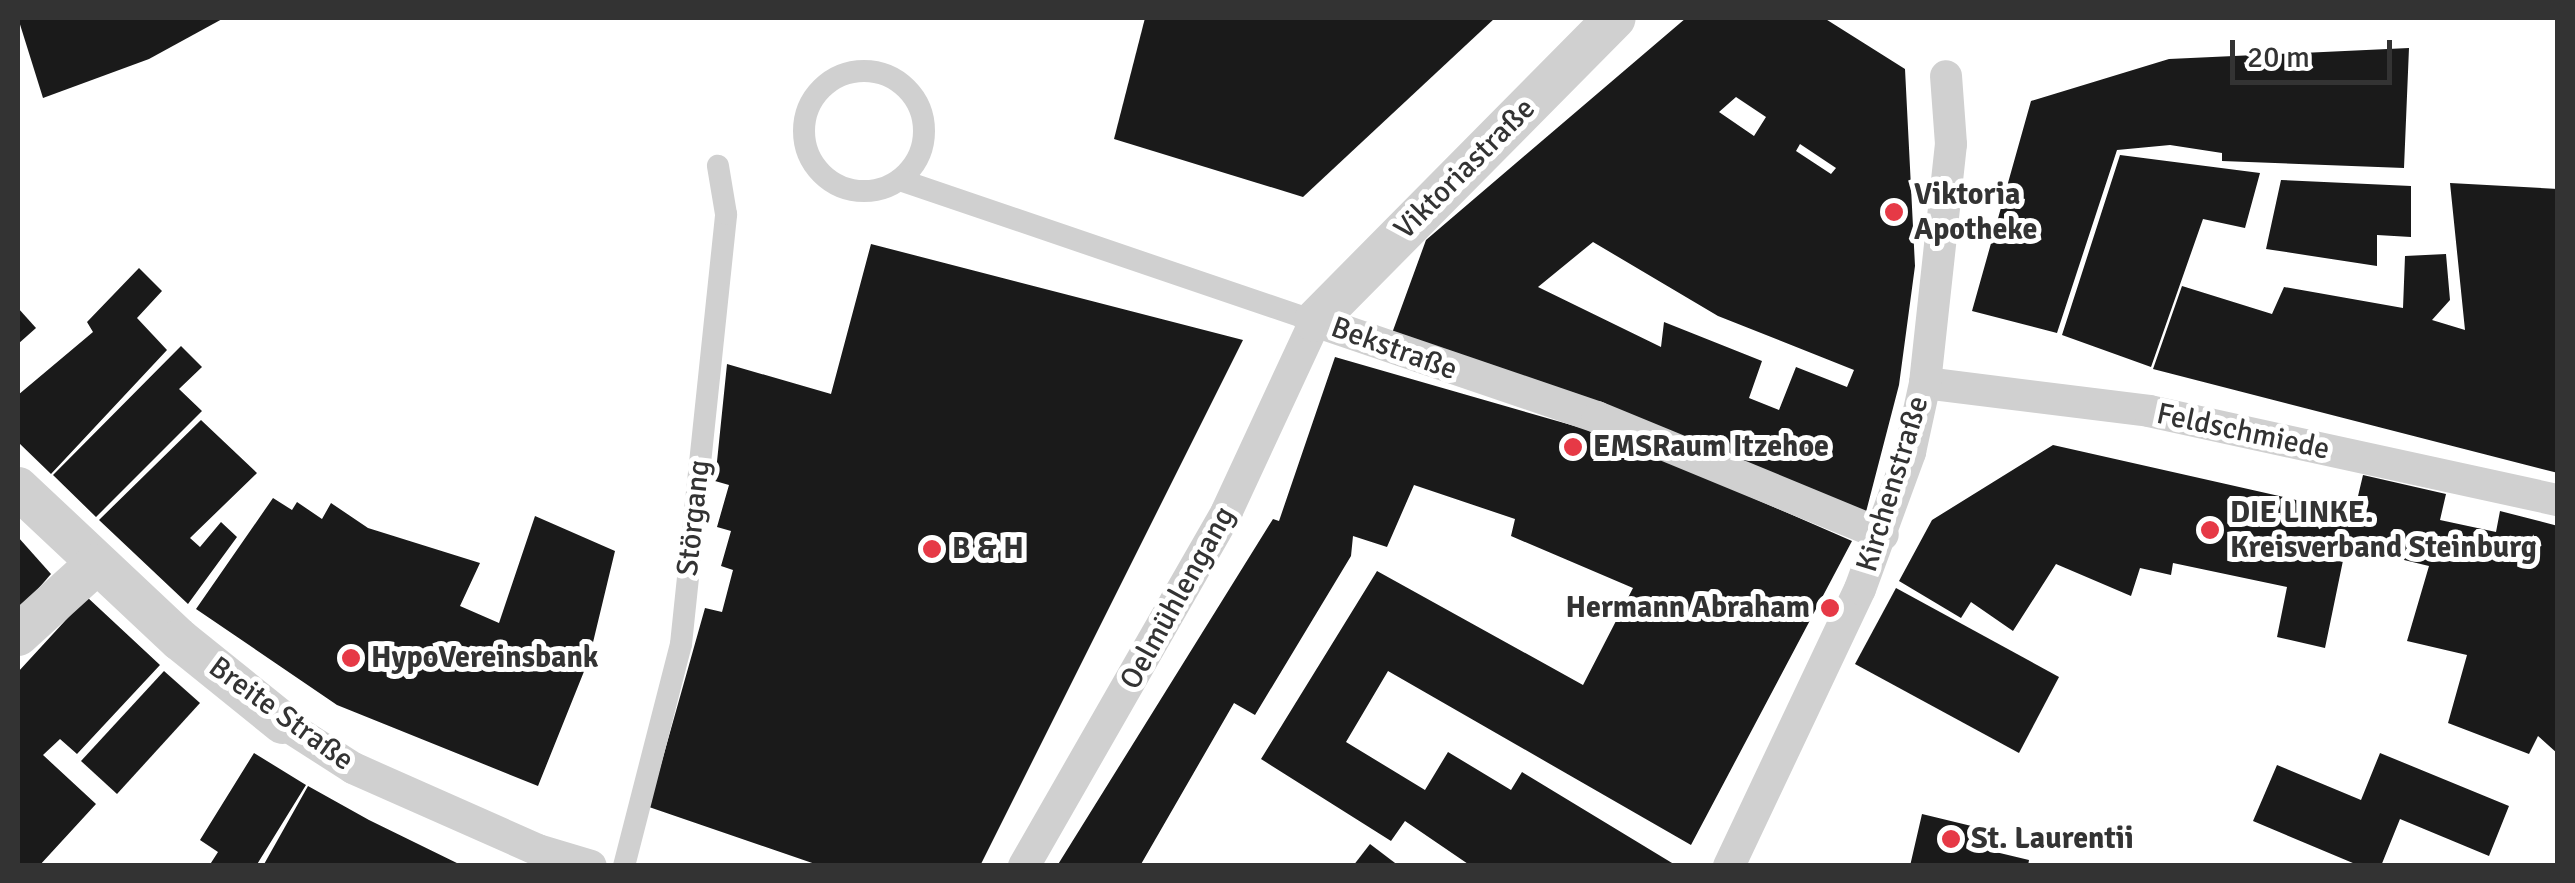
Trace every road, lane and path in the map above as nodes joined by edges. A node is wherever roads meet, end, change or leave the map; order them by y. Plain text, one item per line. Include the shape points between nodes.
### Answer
1 (1615, 18) edge
2 (1946, 76) dead end
3 (718, 166) dead end
4 (900, 180) junction
5 (1315, 320) junction
6 (1925, 383) junction
7 (18, 488) edge
8 (2558, 500) edge
9 (1882, 535) junction
10 (95, 564) junction
11 (18, 635) edge
12 (283, 722) joint
13 (590, 866) edge
14 (624, 866) edge
15 (1024, 866) edge
16 (1729, 866) edge

1 - 5 street, Viktoriastraße
2 - 6 street, Kirchenstraße via 1951,144
3 - 14 lane, Störgang via 726,214 681,644
4 - 4 lane, Bekstraße via 918,159 919,106 885,74 864,70 834,78 806,113 808,154 821,174 858,192
4 - 5 lane, Bekstraße
5 - 9 street, Bekstraße via 1597,417
5 - 15 street, Oelmühlengang via 1227,511
6 - 8 street, Feldschmiede via 2148,411
6 - 9 street, Kirchenstraße
7 - 10 street, Breite Straße
9 - 16 street, Kirchenstraße
10 - 11 street
10 - 12 street, Breite Straße
12 - 13 street, Breite Straße via 353,768 538,850

